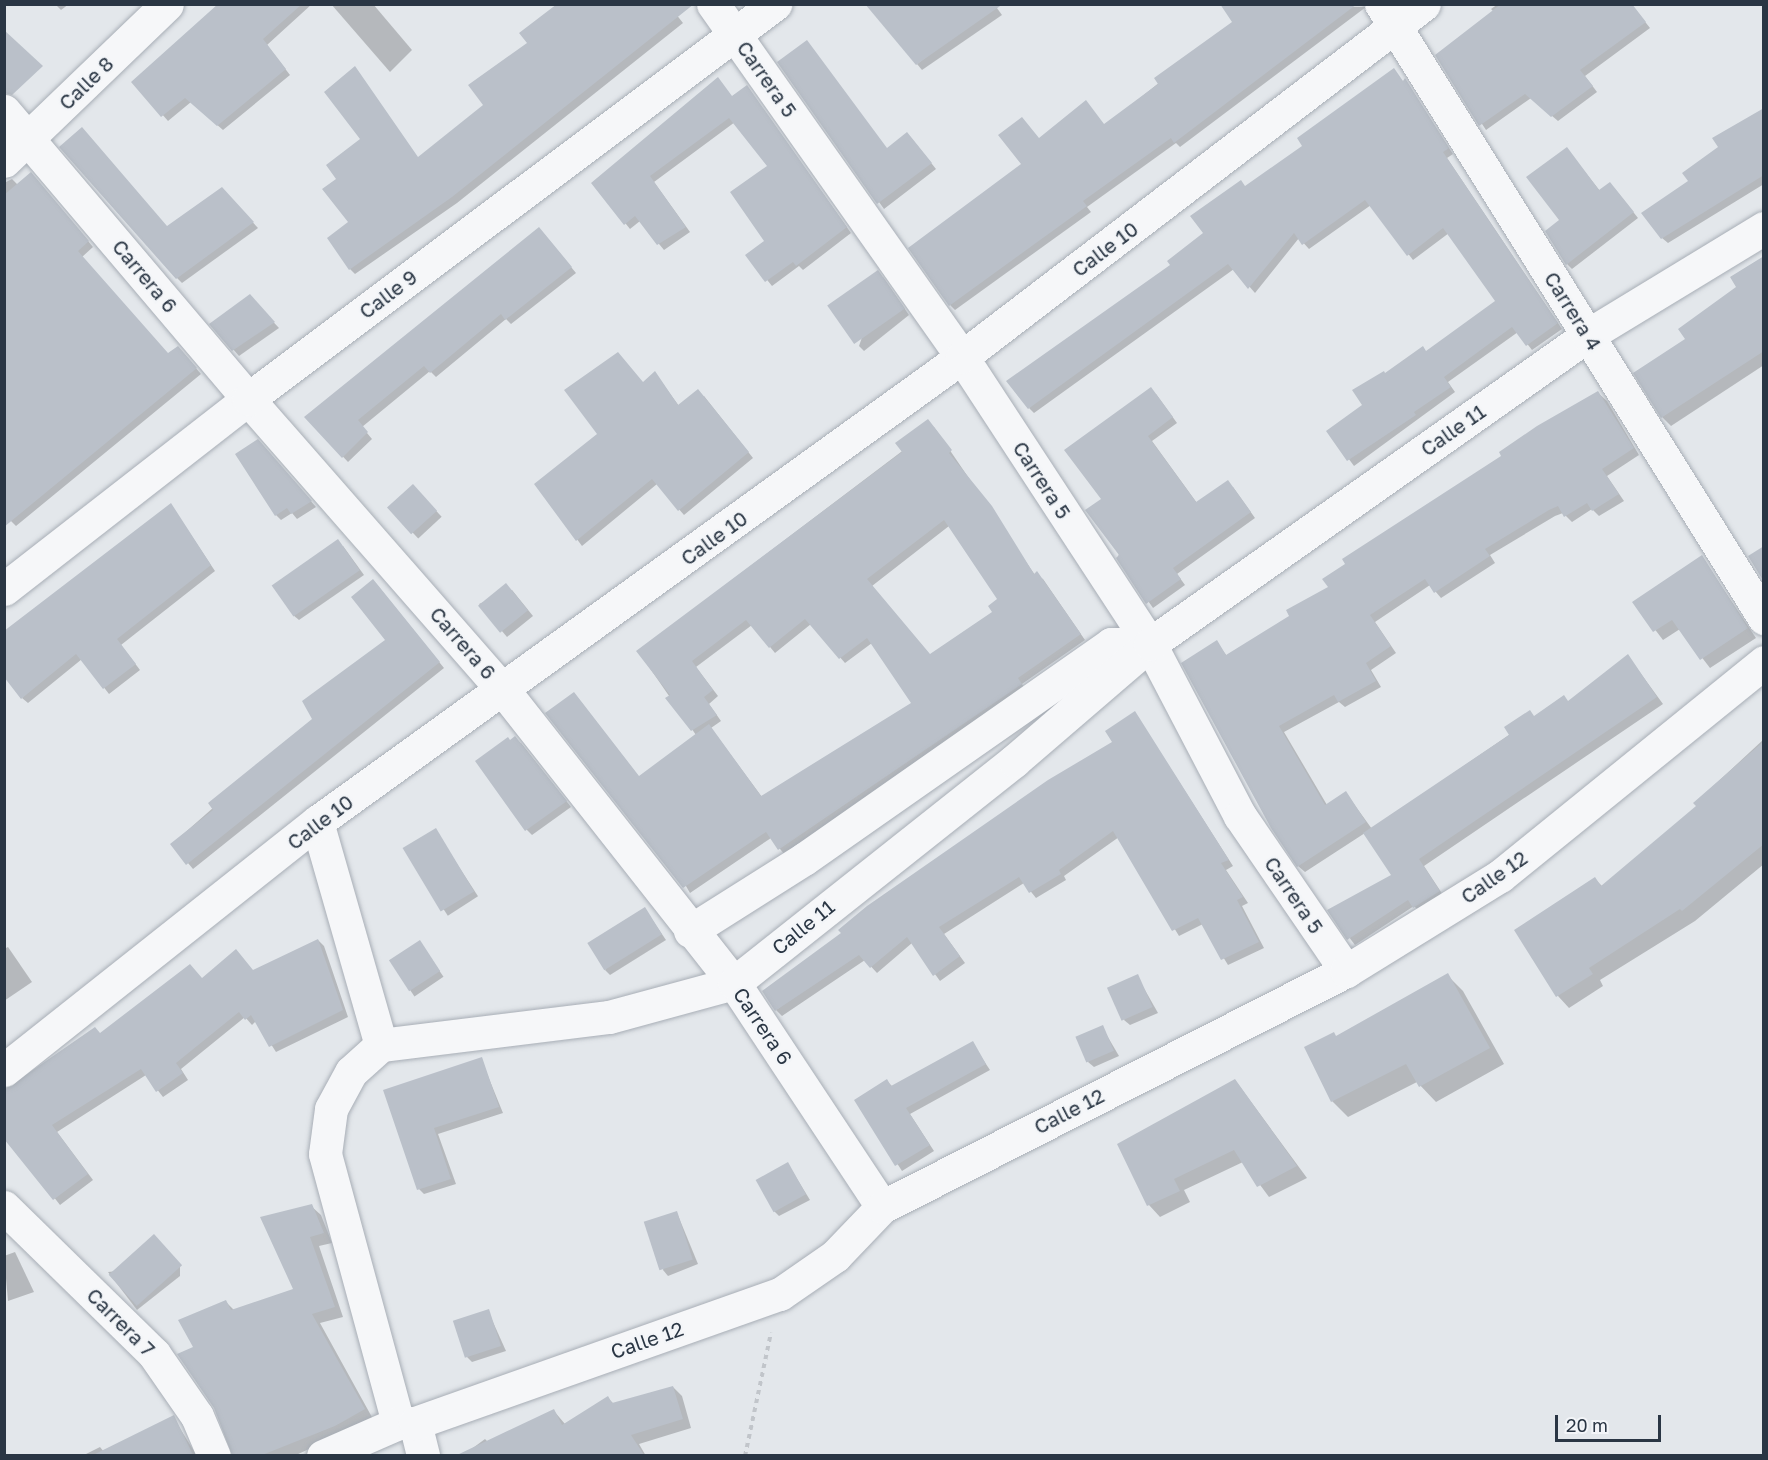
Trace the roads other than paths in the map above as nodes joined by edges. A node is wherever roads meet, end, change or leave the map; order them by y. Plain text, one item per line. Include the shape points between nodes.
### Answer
1 (166, 4) edge
2 (713, 4) edge
3 (775, 4) edge
4 (1424, 4) edge
5 (1388, 16) edge
6 (735, 34) junction
7 (4, 111) edge
8 (30, 137) junction
9 (4, 161) edge
10 (1764, 228) edge
11 (1588, 335) junction
12 (962, 357) junction
13 (248, 399) junction
14 (4, 589) edge
15 (1764, 618) edge
16 (1150, 644) junction
17 (1764, 662) edge
18 (504, 691) junction
19 (317, 822) junction
20 (690, 931) junction
21 (1346, 971) junction
22 (734, 983) junction
23 (381, 1046) junction
24 (4, 1070) edge
25 (4, 1206) edge
26 (882, 1207) junction
27 (406, 1422) junction
28 (214, 1455) edge
29 (323, 1455) edge
30 (423, 1455) edge

1 - 8 street, Calle 8
2 - 6 street, Carrera 5
3 - 6 street, Calle 9
4 - 5 street, Calle 10
5 - 11 street, Carrera 4
5 - 12 street, Calle 10
6 - 12 street, Carrera 5
6 - 13 street, Calle 9
7 - 8 street, Carrera 6
8 - 9 street, Calle 8
8 - 13 street, Carrera 6
10 - 11 street, Calle 11
11 - 15 street, Carrera 4
11 - 16 street, Calle 11
12 - 16 street, Carrera 5
12 - 18 street, Calle 10
13 - 14 street, Calle 9
13 - 18 street, Carrera 6
16 - 20 street via 1111,644 804,859
16 - 21 street, Carrera 5 via 1240,816
16 - 22 street, Calle 11 via 1014,761
17 - 21 street, Calle 12 via 1500,876
18 - 19 street, Calle 10
18 - 20 street, Carrera 6
19 - 23 street
19 - 24 street, Calle 10
20 - 22 street, Carrera 6
21 - 26 street, Calle 12
22 - 23 street, Calle 11 via 609,1017
22 - 26 street, Carrera 6
23 - 27 street via 351,1072 331,1109 325,1154
25 - 28 street, Carrera 7 via 154,1354 197,1416
26 - 27 street, Calle 12 via 835,1256 780,1293
27 - 29 street, Calle 12
27 - 30 street

